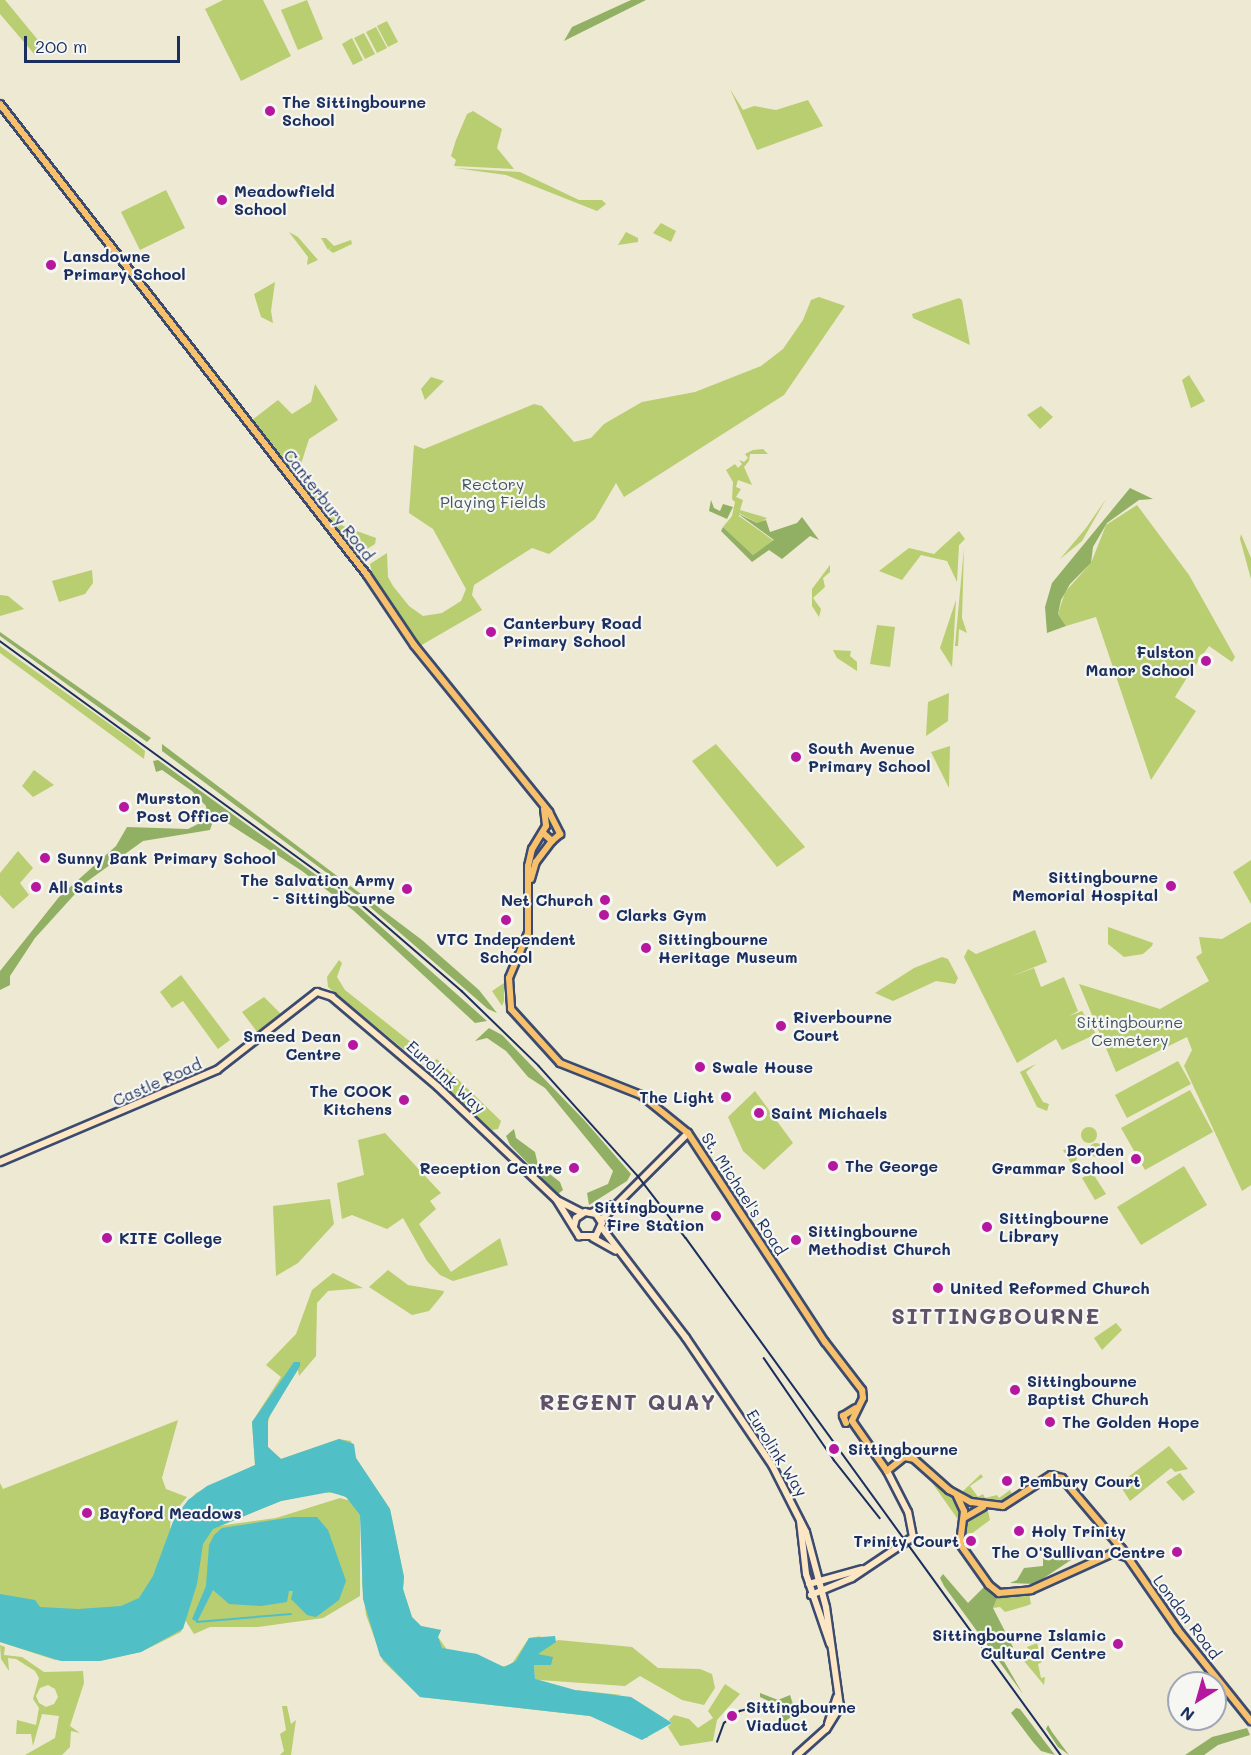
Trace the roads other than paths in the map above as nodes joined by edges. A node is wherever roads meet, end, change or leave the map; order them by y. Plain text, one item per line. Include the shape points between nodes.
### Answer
1 (0, 104) edge
2 (542, 806) junction
3 (554, 824) junction
4 (545, 830) junction
5 (552, 841) junction
6 (531, 879) junction
7 (308, 996) joint
8 (688, 1133) junction
9 (0, 1162) edge
10 (556, 1200) junction
11 (611, 1205) junction
12 (593, 1212) junction
13 (582, 1213) junction
14 (601, 1223) junction
15 (574, 1226) junction
16 (593, 1238) junction
17 (622, 1256) junction
18 (877, 1457) junction
19 (895, 1464) junction
20 (887, 1471) junction
21 (956, 1496) junction
22 (986, 1506) junction
23 (963, 1518) junction
24 (800, 1520) junction
25 (1110, 1538) junction
26 (1108, 1555) junction
27 (1126, 1557) junction
28 (865, 1569) junction
29 (820, 1580) junction
30 (809, 1584) junction
31 (822, 1590) junction
32 (812, 1594) junction
33 (833, 1653) junction
34 (1251, 1721) edge
35 (797, 1755) edge

1 - 2 main road, Canterbury Road
2 - 3 main road, Canterbury Road
2 - 4 main road
3 - 4 main road
3 - 5 main road via 560,834
4 - 5 main road
4 - 6 main road via 532,849 528,866
5 - 6 main road via 536,862
6 - 8 main road, St. Michael's Road via 528,933 509,978 511,1009 560,1063 641,1095
7 - 9 main road, Castle Road via 263,1038 217,1070
7 - 10 main road, Eurolink Way via 317,992 332,997 438,1087
8 - 11 main road via 647,1176
8 - 18 main road, St. Michael's Road via 825,1342 862,1390 863,1398 850,1418
10 - 13 main road, Eurolink Way
10 - 15 main road, Eurolink Way
11 - 12 main road
11 - 14 main road
12 - 13 main road
12 - 14 main road
13 - 15 main road
14 - 16 main road
14 - 17 main road, Eurolink Way
15 - 16 main road via 582,1238
16 - 17 main road, Eurolink Way
17 - 24 main road, Eurolink Way via 686,1338 772,1465
18 - 19 main road
18 - 20 main road, St. Michael's Road
19 - 20 main road
19 - 21 main road via 904,1458 914,1459
20 - 28 main road via 908,1512 914,1535
21 - 22 main road
21 - 23 main road via 964,1506
22 - 23 main road
22 - 25 main road, London Road via 1003,1506 1051,1475 1062,1478
23 - 26 main road via 960,1544 992,1588 1002,1594 1031,1590
24 - 29 main road, Eurolink Way
24 - 30 main road, Eurolink Way
25 - 26 main road
25 - 27 main road, London Road
26 - 27 main road via 1117,1552
27 - 34 main road, London Road via 1198,1657
28 - 29 main road
28 - 31 main road
29 - 30 main road
29 - 31 main road, Eurolink Way
30 - 32 main road, Eurolink Way
31 - 32 main road
31 - 33 main road, Eurolink Way
32 - 33 main road, Eurolink Way
33 - 35 main road via 838,1697 828,1725

